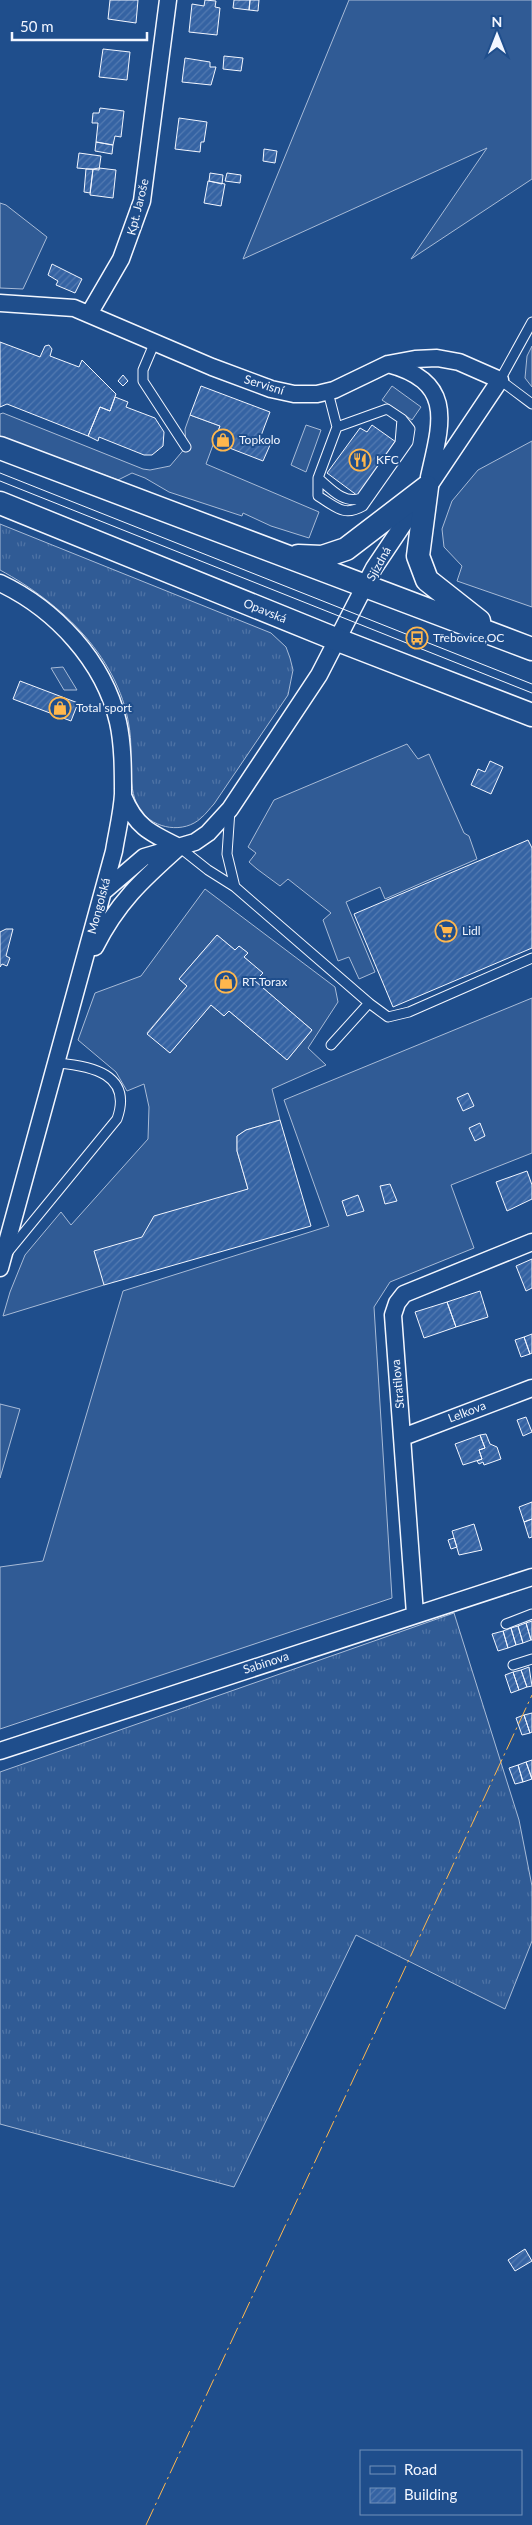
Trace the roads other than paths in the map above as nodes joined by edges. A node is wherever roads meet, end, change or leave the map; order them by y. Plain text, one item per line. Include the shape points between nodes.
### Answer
1 (168, 0) edge
2 (0, 303) edge
3 (89, 314) junction
4 (532, 322) edge
5 (154, 344) junction
6 (388, 364) junction
7 (500, 380) junction
8 (328, 392) junction
9 (532, 404) edge
10 (402, 419) junction
11 (337, 427) junction
12 (186, 447) dead end
13 (0, 448) edge
14 (318, 478) junction
15 (427, 487) junction
16 (0, 503) edge
17 (281, 555) junction
18 (0, 583) edge
19 (367, 585) junction
20 (494, 634) junction
21 (338, 640) junction
22 (532, 649) edge
23 (532, 715) edge
24 (123, 796) junction
25 (230, 809) junction
26 (179, 847) junction
27 (235, 887) junction
28 (103, 892) junction
29 (532, 958) edge
30 (80, 975) junction
31 (369, 1003) junction
32 (331, 1045) dead end
33 (58, 1063) junction
34 (532, 1242) edge
35 (1, 1263) edge
36 (532, 1388) edge
37 (403, 1437) junction
38 (532, 1578) edge
39 (415, 1614) junction
40 (532, 1614) edge
41 (506, 1624) dead end
42 (532, 1659) edge
43 (513, 1665) dead end
44 (0, 1751) edge

1 - 3 street, Kpt. Jaroše via 142,201 121,259
2 - 3 street via 62,306
3 - 5 street, Servisní
4 - 7 lane, Sjízdná
5 - 8 street, Servisní via 278,390 300,394
5 - 12 lane via 143,370 143,381
6 - 7 street, Servisní via 415,359 444,359 467,364
6 - 8 street, Servisní
6 - 15 street via 420,377 432,388 438,400 441,424
7 - 9 lane
7 - 15 street, Sjízdná
8 - 11 lane
10 - 11 lane via 386,409
10 - 14 lane via 400,443 361,498 354,501 345,499
10 - 14 lane via 410,429 408,442 363,506 353,511 342,510 327,502 318,496
11 - 14 lane
13 - 17 main road
15 - 17 main road via 346,549 322,557
15 - 19 street, Sjízdná via 374,568
15 - 20 main road via 418,556 428,580
16 - 21 main road, Opavská
17 - 19 main road
18 - 24 street, Mongolská via 42,607 93,664 118,722
19 - 20 main road
19 - 21 street, Sjízdná
20 - 22 main road
21 - 23 main road, Opavská
21 - 25 street, Sjízdná via 319,675
24 - 26 street via 138,823
24 - 28 street, Mongolská
25 - 26 street, Sjízdná via 208,833
25 - 27 lane via 227,854
26 - 27 lane
26 - 28 street via 144,857
26 - 30 street via 116,908
27 - 31 lane
28 - 30 street, Mongolská
29 - 31 lane via 409,1012 388,1017
30 - 33 street, Mongolská
31 - 32 lane
33 - 35 street, Mongolská
33 - 35 lane via 90,1067 108,1076 117,1089 120,1112 117,1120
34 - 37 street, Stratilova via 404,1294 397,1303 393,1314
36 - 37 street, Lelkova
37 - 39 street, Stratilova
38 - 39 street, Sabinova
39 - 44 street, Sabinova
40 - 41 lane
42 - 43 lane

